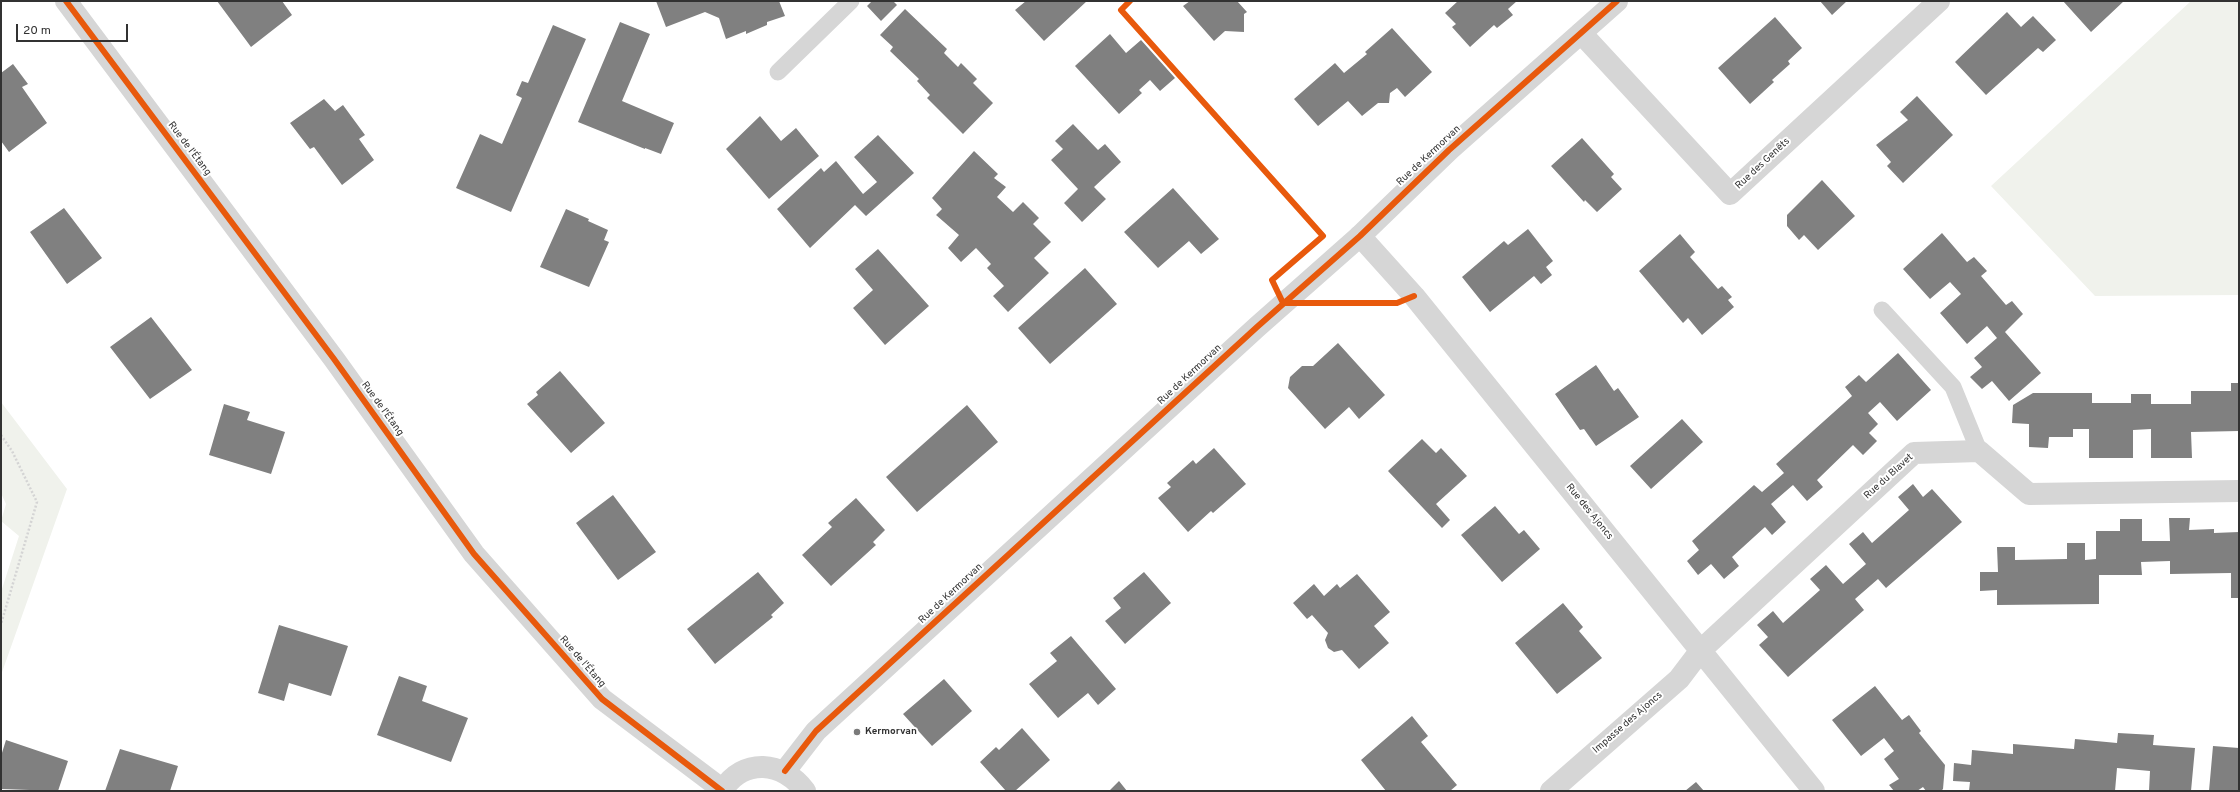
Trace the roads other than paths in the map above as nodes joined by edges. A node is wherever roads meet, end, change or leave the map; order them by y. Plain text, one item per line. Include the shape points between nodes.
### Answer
1 (66, 1) edge
2 (851, 1) edge
3 (1617, 1) edge
4 (1939, 1) edge
5 (1581, 33) junction
6 (778, 72) dead end
7 (1360, 236) junction
8 (1882, 310) dead end
9 (1979, 451) junction
10 (2239, 491) edge
11 (1701, 650) junction
12 (785, 771) junction
13 (723, 790) edge
14 (805, 791) edge
15 (1551, 791) edge
16 (1814, 791) edge

1 - 13 street, Rue de l'Étang via 334,359 474,554 602,700
2 - 6 lane
3 - 5 street, Rue de Kermorvan
4 - 5 street, Rue des Genêts via 1730,194
5 - 7 street, Rue de Kermorvan via 1449,150
7 - 11 street, Rue des Ajoncs via 1414,296
7 - 12 street, Rue de Kermorvan via 1251,332 816,731
8 - 9 lane via 1953,386
9 - 10 street via 2029,494
9 - 11 street, Rue du Blavet via 1914,454
11 - 15 street, Impasse des Ajoncs via 1679,678
11 - 16 street, Rue des Ajoncs
12 - 13 street via 768,767 750,768 734,777
12 - 14 street via 797,780

